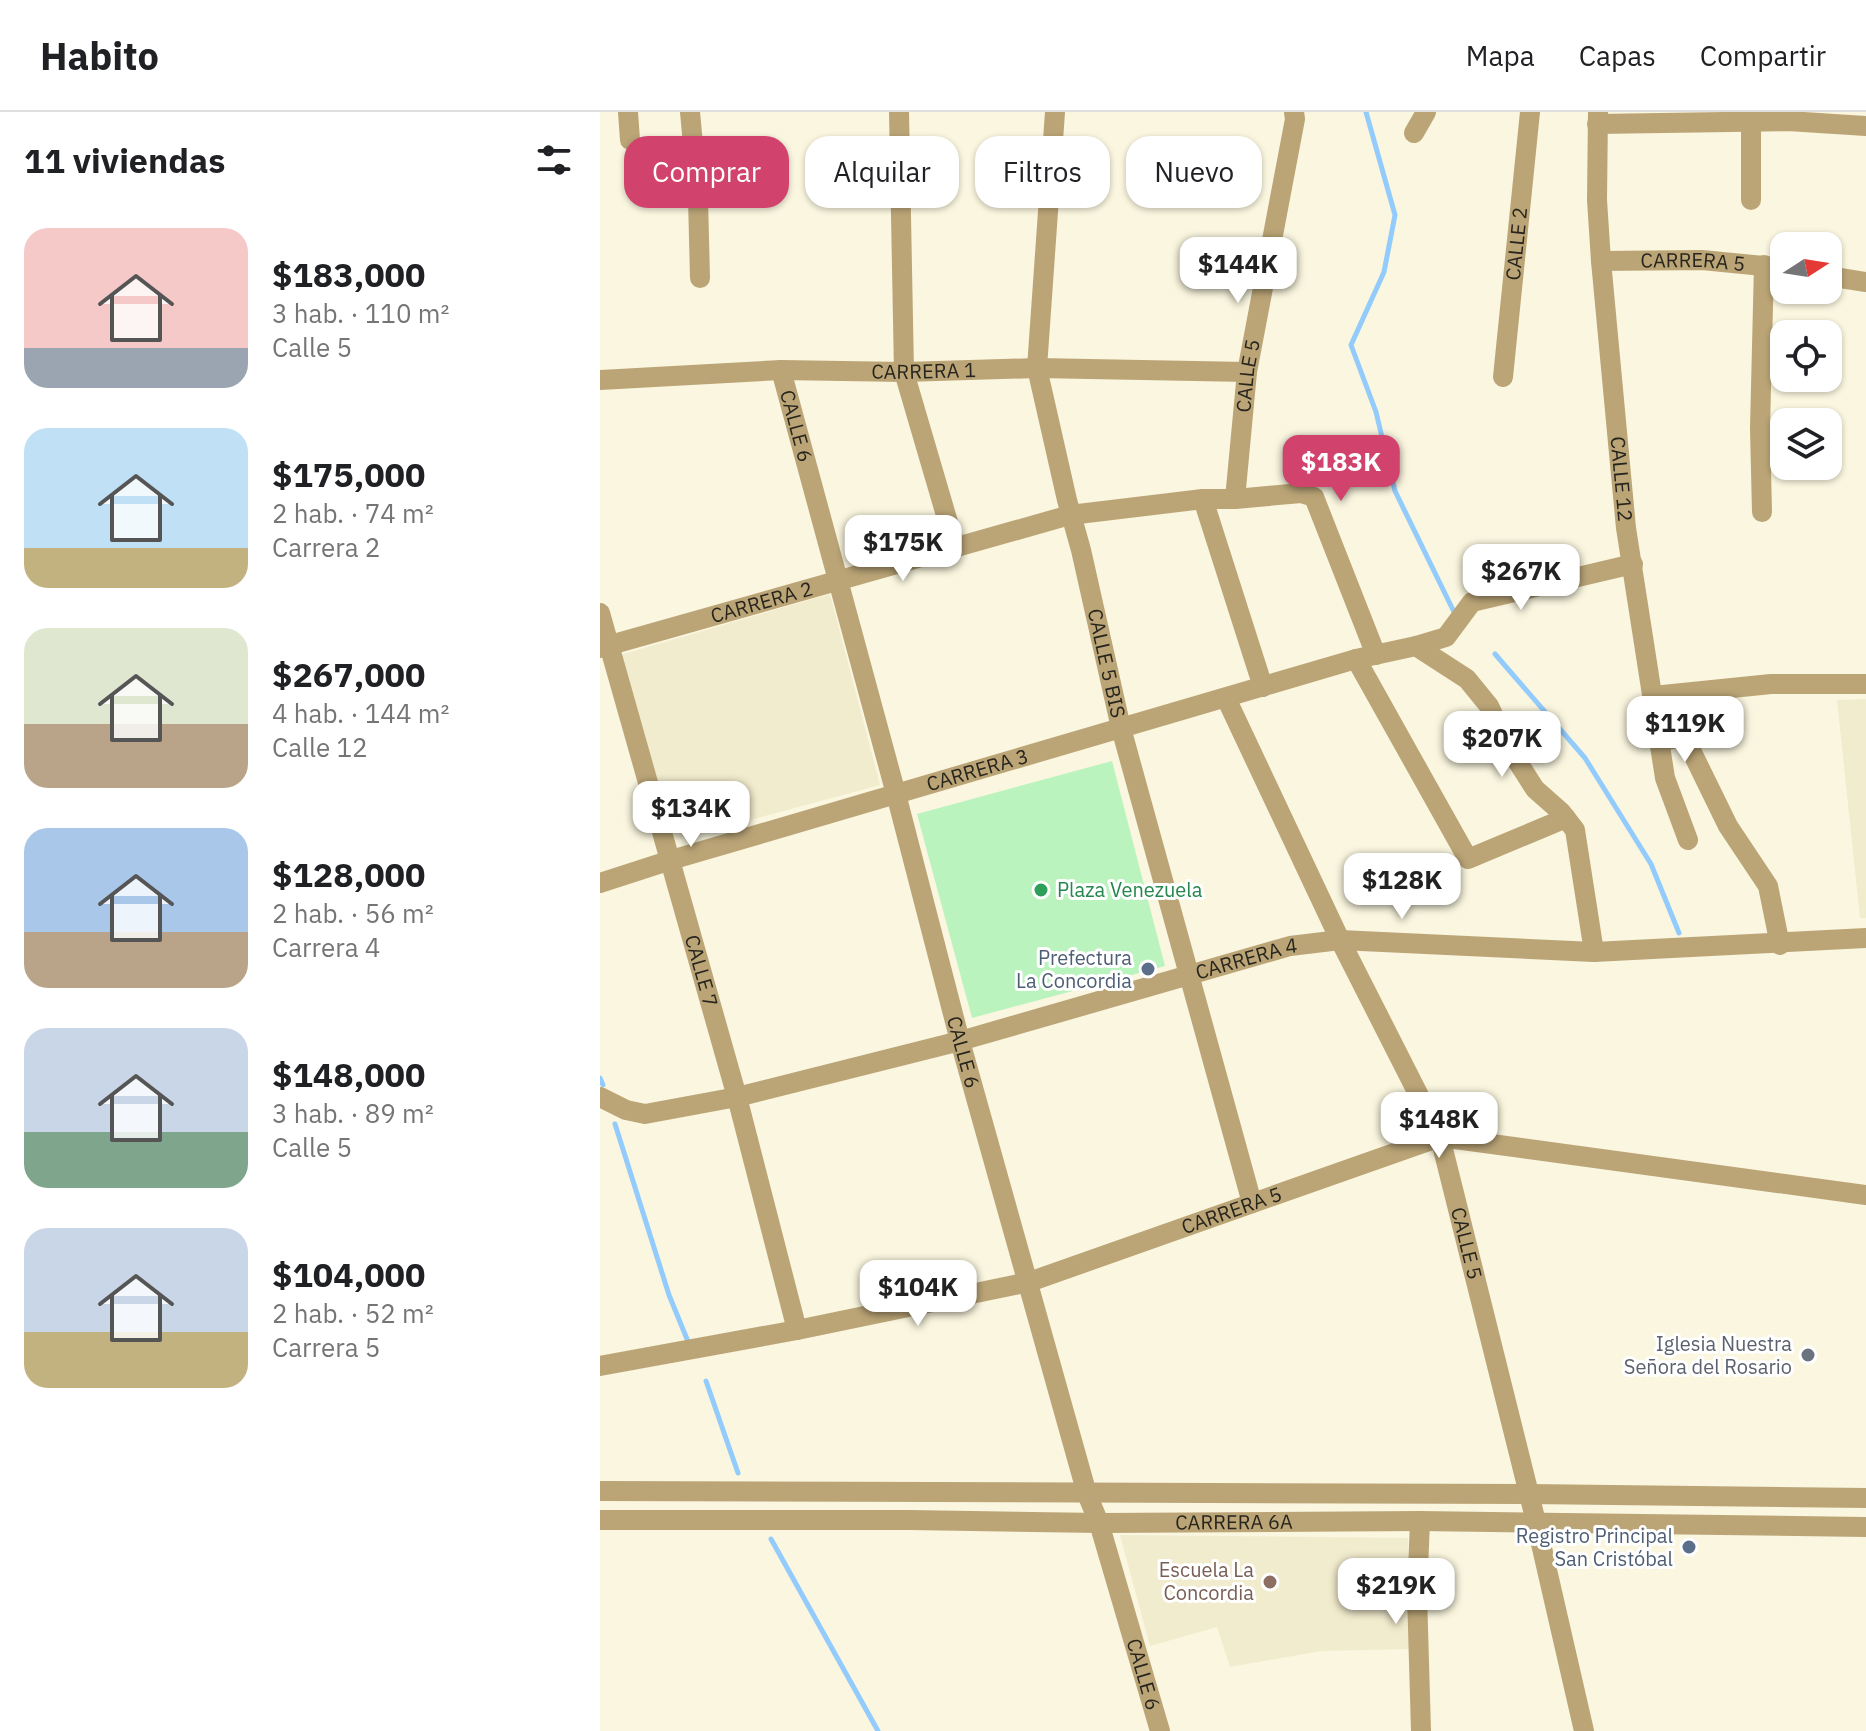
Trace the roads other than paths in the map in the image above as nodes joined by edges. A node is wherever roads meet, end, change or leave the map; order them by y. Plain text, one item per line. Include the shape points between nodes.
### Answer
1 (628, 112) edge
2 (690, 112) edge
3 (899, 112) edge
4 (1055, 112) edge
5 (1294, 112) edge
6 (1426, 112) edge
7 (1530, 112) edge
8 (1788, 116) edge
9 (1597, 118) edge
10 (1751, 122) junction
11 (1866, 126) edge
12 (1414, 133) dead end
13 (630, 136) edge
14 (1751, 200) dead end
15 (1601, 261) junction
16 (1770, 266) edge
17 (700, 278) dead end
18 (1842, 278) edge
19 (1866, 282) edge
20 (1771, 304) edge
21 (1037, 368) junction
22 (781, 370) junction
23 (904, 372) junction
24 (1247, 372) junction
25 (1503, 377) dead end
26 (600, 380) edge
27 (1203, 499) junction
28 (1235, 499) junction
29 (1762, 512) dead end
30 (1070, 515) junction
31 (955, 546) junction
32 (1633, 564) junction
33 (838, 579) junction
34 (600, 613) edge
35 (1416, 646) junction
36 (604, 647) edge
37 (1366, 657) junction
38 (1866, 684) edge
39 (1263, 687) junction
40 (1653, 696) junction
41 (1226, 698) junction
42 (1121, 728) junction
43 (1659, 742) junction
44 (896, 794) junction
45 (1566, 818) junction
46 (1688, 840) dead end
47 (671, 860) junction
48 (600, 883) edge
49 (1866, 938) edge
50 (1340, 940) junction
51 (1780, 945) junction
52 (1594, 952) junction
53 (1189, 975) junction
54 (960, 1041) junction
55 (600, 1097) edge
56 (737, 1097) junction
57 (1440, 1137) junction
58 (1866, 1195) edge
59 (1252, 1203) junction
60 (1029, 1282) junction
61 (797, 1330) junction
62 (600, 1366) edge
63 (600, 1491) edge
64 (1087, 1494) junction
65 (1528, 1494) junction
66 (1866, 1498) edge
67 (600, 1520) edge
68 (1420, 1521) junction
69 (1536, 1522) junction
70 (1099, 1523) junction
71 (1866, 1527) edge
72 (1160, 1731) edge
73 (1421, 1731) edge
74 (1584, 1731) edge

1 - 13 street
2 - 17 street
3 - 23 street
4 - 21 street, CALLE 5 BIS
5 - 24 street, CALLE 5
6 - 12 street
7 - 25 street, CALLE 2
8 - 10 street
8 - 11 street
9 - 10 street
9 - 15 street, CALLE 12
10 - 14 street
15 - 16 street, CARRERA 5
15 - 32 street, CALLE 12
18 - 19 street
20 - 29 street via 1760,428
21 - 23 street, CARRERA 1
21 - 24 street, CARRERA 1
21 - 30 street, CALLE 5 BIS
22 - 23 street, CARRERA 1
22 - 26 street, CARRERA 1
22 - 33 street, CALLE 6
23 - 31 street
24 - 28 street, CALLE 5
27 - 28 street, CARRERA 2
27 - 30 street, CARRERA 2
27 - 39 street
28 - 37 street, CARRERA 2 via 1301,493 1314,497
30 - 31 street, CARRERA 2
30 - 42 street, CALLE 5 BIS
31 - 33 street, CARRERA 2
32 - 35 street, CARRERA 3 via 1472,602 1446,637
32 - 40 street, CALLE 12
33 - 36 street, CARRERA 2
33 - 44 street, CALLE 6
34 - 36 street, CALLE 7
35 - 37 street, CARRERA 3
35 - 45 street via 1467,679 1489,706 1535,789
36 - 47 street, CALLE 7
37 - 39 street, CARRERA 3
37 - 45 street via 1468,859
38 - 40 street via 1771,684
39 - 41 street, CARRERA 3
40 - 43 street, CALLE 12
41 - 42 street, CARRERA 3
41 - 50 street, CALLE 5
42 - 44 street, CARRERA 3
42 - 53 street, CALLE 5 BIS
43 - 46 street, CALLE 12 via 1665,778
43 - 51 street via 1684,736 1728,826 1768,886
44 - 47 street, CARRERA 3
44 - 54 street, CALLE 6
45 - 52 street via 1575,830
47 - 48 street, CARRERA 3
47 - 56 street, CALLE 7
49 - 51 street, CARRERA 4
50 - 52 street, CARRERA 4
50 - 53 street, CARRERA 4 via 1290,946
50 - 57 street, CALLE 5
51 - 52 street, CARRERA 4
53 - 54 street, CARRERA 4
53 - 59 street, CALLE 5 BIS
54 - 56 street, CARRERA 4
54 - 60 street, CALLE 6
55 - 56 street, CARRERA 4 via 645,1114
56 - 61 street, CALLE 7
57 - 58 street, CARRERA 5
57 - 59 street, CARRERA 5
57 - 65 street, CALLE 5
59 - 60 street, CARRERA 5
60 - 61 street, CARRERA 5
60 - 64 street, CALLE 6
61 - 62 street, CARRERA 5
63 - 64 street, CARRERA 6A
64 - 65 street, CARRERA 6A
64 - 70 street, CALLE 6
65 - 66 street, CARRERA 6A
65 - 69 street, CALLE 5
67 - 70 street, CARRERA 6A
68 - 69 street, CARRERA 6A
68 - 70 street, CARRERA 6A
68 - 73 street
69 - 71 street, CARRERA 6A
69 - 74 street, CALLE 5
70 - 72 street, CALLE 6

